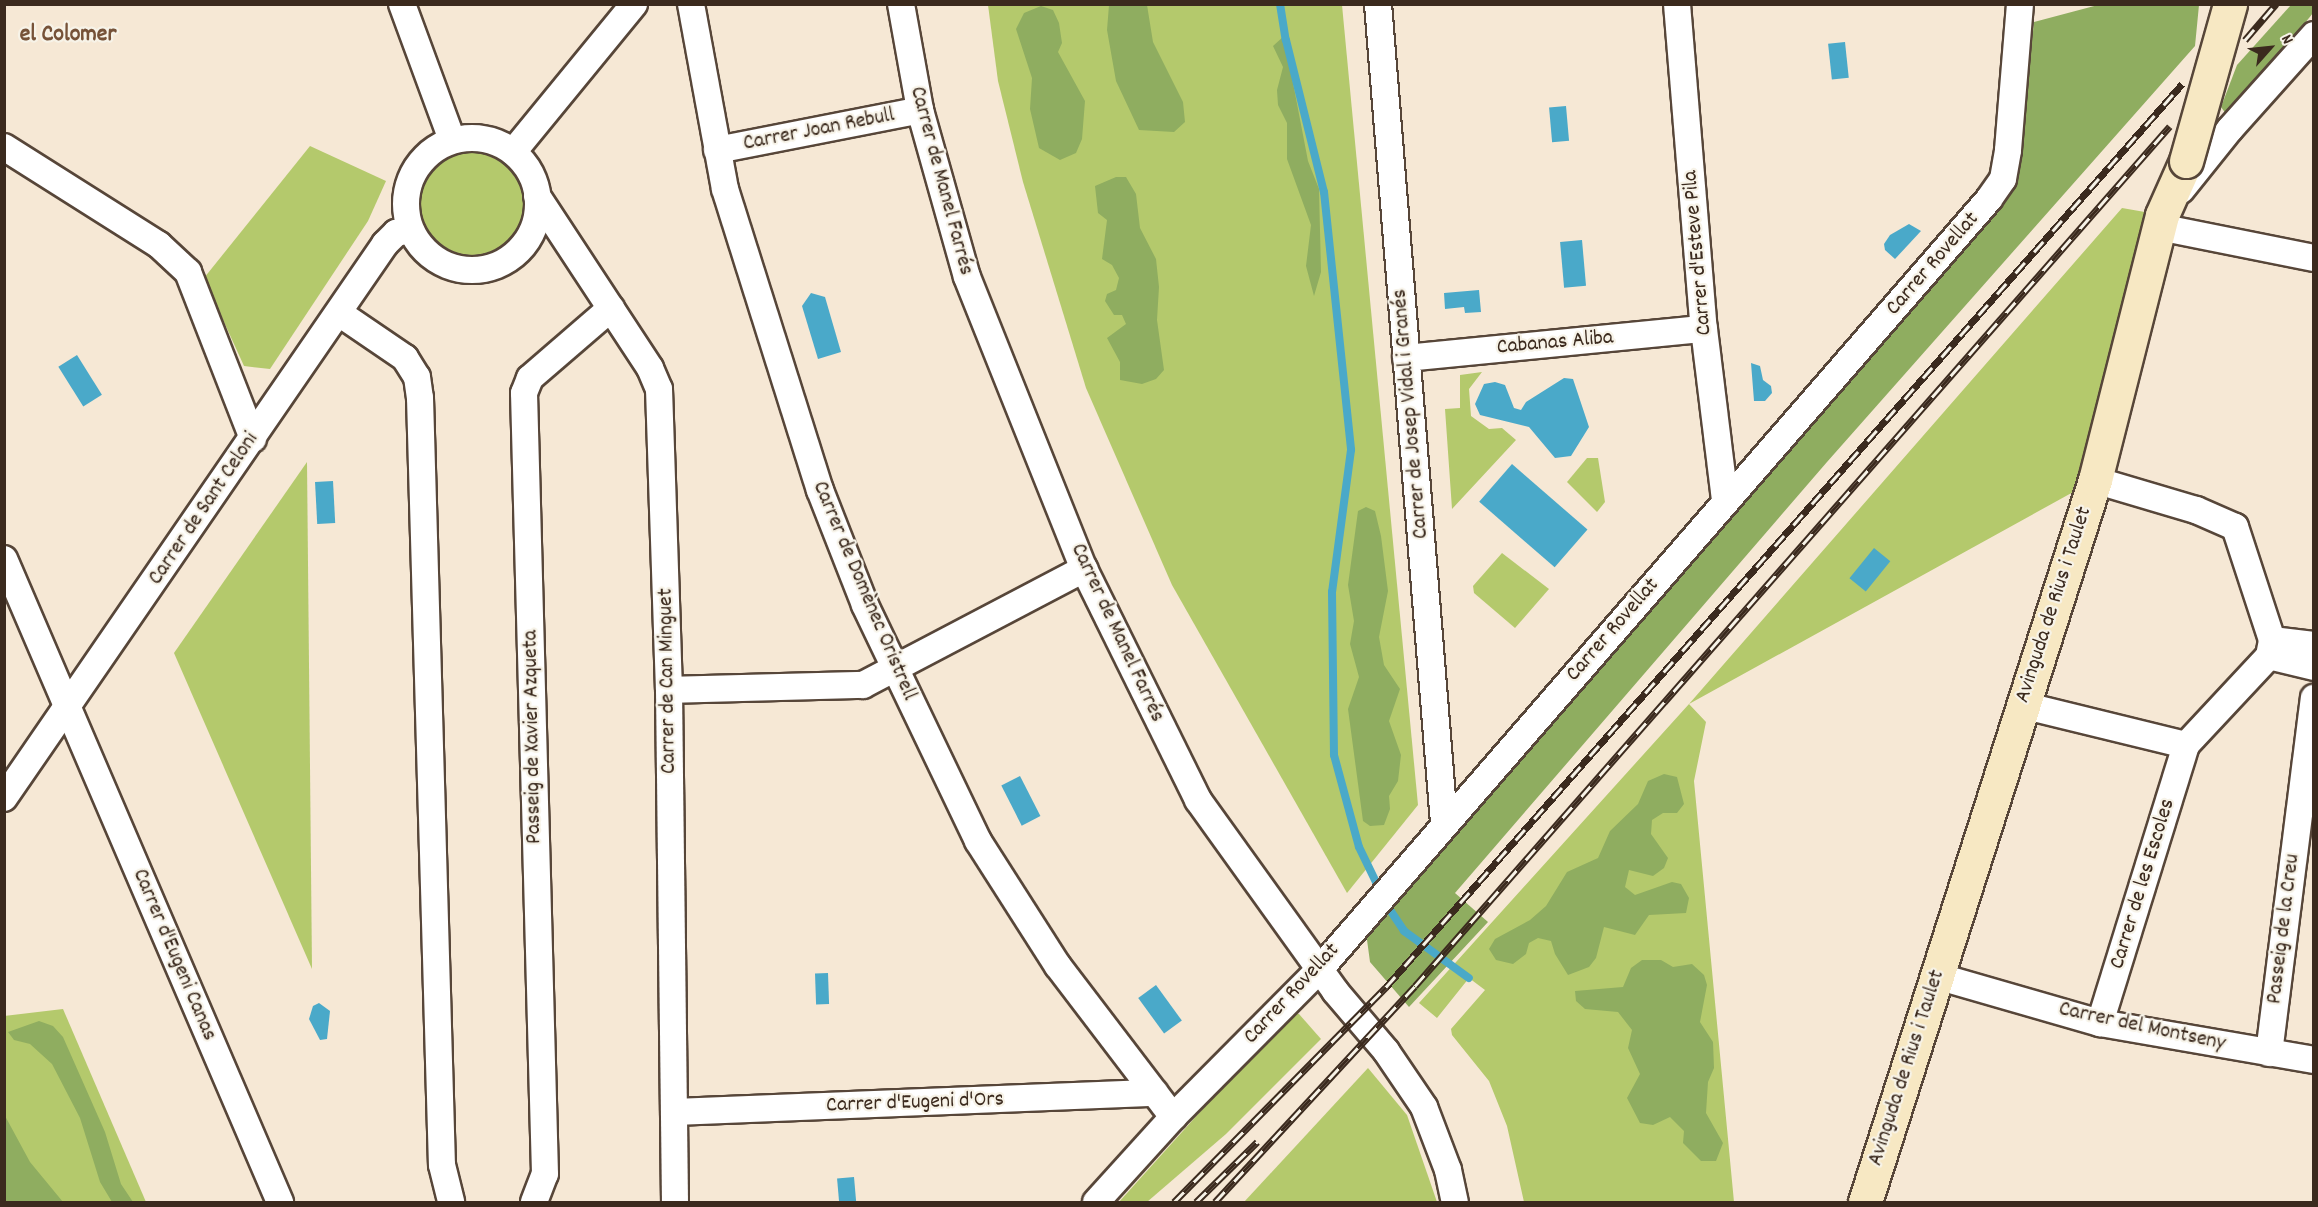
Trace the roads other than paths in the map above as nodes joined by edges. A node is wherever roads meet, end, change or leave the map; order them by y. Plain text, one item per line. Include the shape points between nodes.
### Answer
1 (402, 4) edge
2 (634, 4) edge
3 (691, 4) edge
4 (901, 4) edge
5 (1378, 4) edge
6 (1677, 4) edge
7 (2020, 4) edge
8 (2230, 4) edge
9 (2313, 35) edge
10 (920, 110) junction
11 (452, 140) junction
12 (4, 147) edge
13 (717, 150) junction
14 (513, 152) junction
15 (537, 196) junction
16 (2160, 221) junction
17 (410, 230) junction
18 (2313, 258) edge
19 (611, 308) junction
20 (339, 313) junction
21 (1704, 329) junction
22 (1406, 358) junction
23 (253, 439) junction
24 (2095, 480) junction
25 (1725, 501) junction
26 (4, 559) edge
27 (1084, 569) junction
28 (2313, 645) edge
29 (2270, 648) junction
30 (2313, 667) edge
31 (894, 669) junction
32 (669, 690) junction
33 (2313, 698) edge
34 (2022, 705) junction
35 (69, 708) junction
36 (2186, 745) junction
37 (4, 798) edge
38 (1444, 823) junction
39 (1320, 969) junction
40 (1937, 976) junction
41 (2100, 1023) junction
42 (2269, 1053) junction
43 (2313, 1060) edge
44 (1155, 1093) junction
45 (675, 1112) junction
46 (1173, 1117) junction
47 (280, 1203) edge
48 (451, 1203) edge
49 (534, 1203) edge
50 (675, 1203) edge
51 (1096, 1203) edge
52 (1455, 1203) edge
53 (1864, 1203) edge

1 - 11 street
2 - 14 street
3 - 13 street, Carrer de Domènec Oristrell
4 - 10 street, Carrer de Manel Farrés
5 - 22 street, Carrer de Josep Vidal i Granés
6 - 21 street, Carrer d'Esteve Pila
7 - 25 street, Carrer Rovellat via 2003,179
8 - 16 street, Avinguda de Rius i Taulet, bridge via 2186,161
9 - 16 street via 2230,129
10 - 13 street, Carrer Joan Rebull
10 - 27 street, Carrer de Manel Farrés via 985,328
11 - 14 street via 479,137
11 - 17 street via 428,153 412,174 405,209
12 - 23 street via 159,245 188,272
13 - 31 street, Carrer de Domènec Oristrell via 725,189 820,490
14 - 15 street via 523,162
15 - 17 street via 530,235 509,258 488,268 466,270 442,263 428,254
15 - 19 street, Carrer de Can Minguet
16 - 18 street
16 - 24 street, Avinguda de Rius i Taulet
17 - 20 street, Carrer de Sant Celoni via 396,233 385,244
19 - 32 street, Carrer de Can Minguet via 651,368 659,389
19 - 49 street, Passeig de Xavier Azqueta via 530,378 524,393 545,1174
20 - 23 street, Carrer de Sant Celoni
20 - 48 street via 405,358 417,377 420,398 442,1165
21 - 22 street, Cabanas Aliba
21 - 25 street, Carrer d'Esteve Pila
22 - 38 street, Carrer de Josep Vidal i Granés
23 - 35 street, Carrer de Sant Celoni
24 - 29 street via 2196,510 2235,527
24 - 34 street, Avinguda de Rius i Taulet
25 - 38 street, Carrer Rovellat
26 - 35 street, Carrer d'Eugeni Canas
27 - 31 street
27 - 39 street, Carrer de Manel Farrés via 1198,800
28 - 29 street
29 - 30 street
29 - 36 street
31 - 32 street via 863,685 842,688
31 - 44 street, Carrer de Domènec Oristrell via 978,842 1058,966
32 - 45 street, Carrer de Can Minguet
33 - 42 street, Passeig de la Creu
34 - 36 street
34 - 40 street, Avinguda de Rius i Taulet
35 - 37 street, Carrer de Sant Celoni
35 - 47 street, Carrer d'Eugeni Canas
36 - 41 street, Carrer de les Escoles
38 - 39 street, Carrer Rovellat
39 - 46 street, Carrer Rovellat
39 - 52 street, Carrer de Manel Farrés via 1386,1051 1424,1107 1448,1170
40 - 41 street, Carrer del Montseny
40 - 53 street, Avinguda de Rius i Taulet
41 - 42 street, Carrer del Montseny
42 - 43 street, Carrer del Montseny
44 - 45 street, Carrer d'Eugeni d'Ors
44 - 46 street, Carrer de Domènec Oristrell
45 - 50 street, Carrer de Can Minguet
46 - 51 street, Carrer Rovellat

